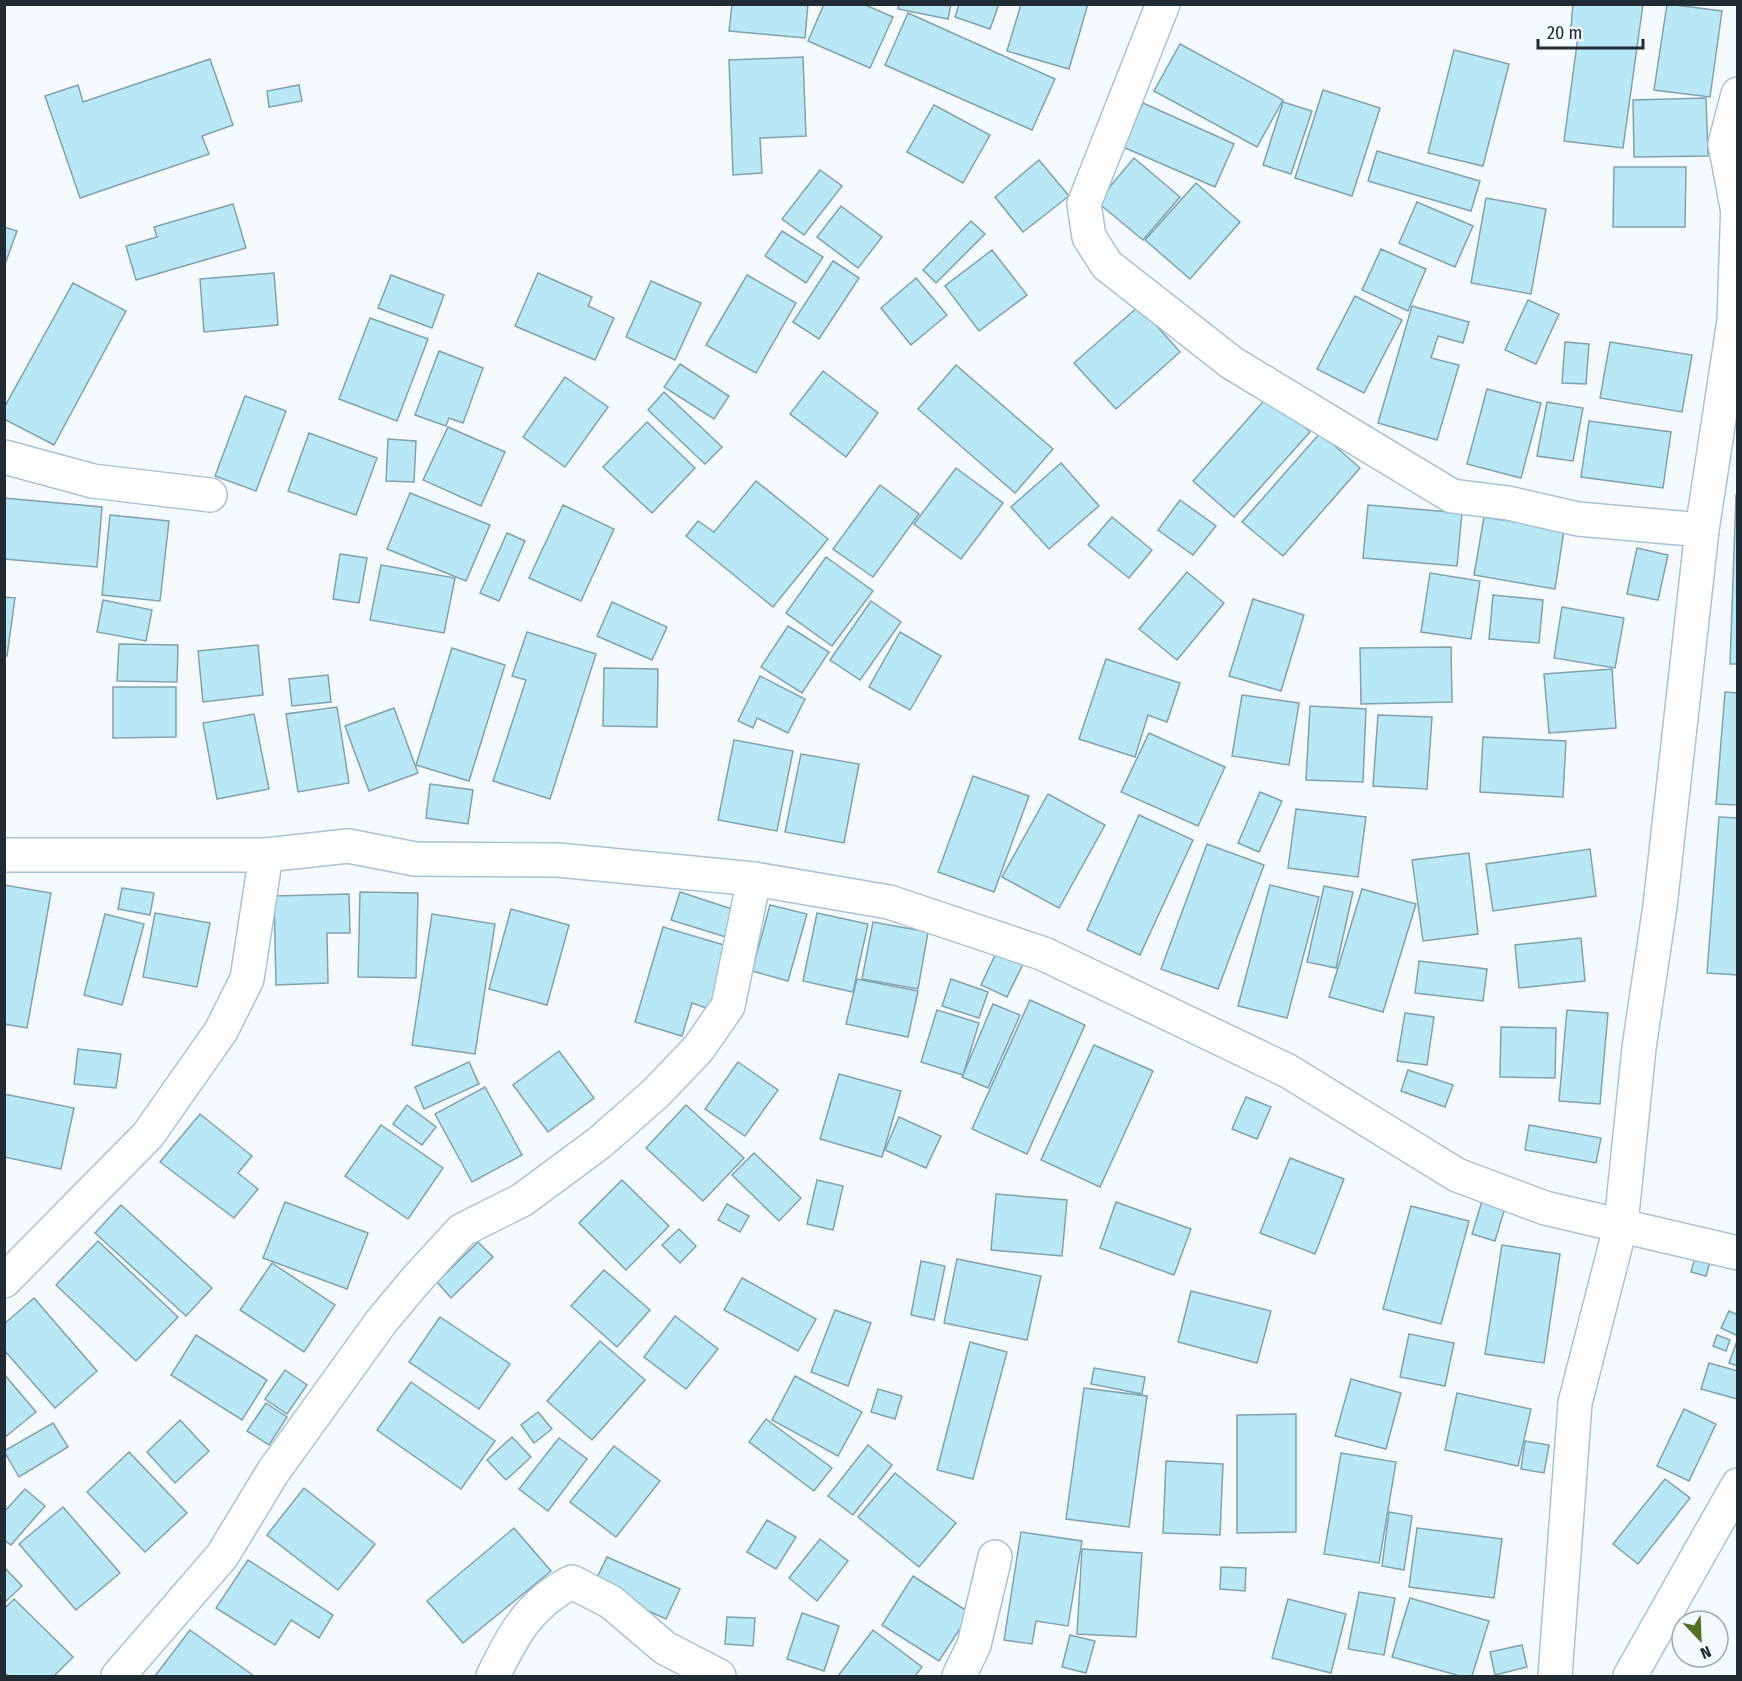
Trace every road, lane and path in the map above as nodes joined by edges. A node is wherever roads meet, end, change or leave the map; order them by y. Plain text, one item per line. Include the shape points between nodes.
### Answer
1 (1163, 4) edge
2 (1737, 94) edge
3 (1737, 204) edge
4 (4, 456) edge
5 (210, 495) dead end
6 (1702, 530) junction
7 (4, 855) edge
8 (266, 855) junction
9 (754, 879) junction
10 (1621, 1224) junction
11 (1737, 1253) edge
12 (4, 1281) edge
13 (1737, 1485) edge
14 (995, 1557) dead end
15 (118, 1677) edge
16 (493, 1677) edge
17 (719, 1677) edge
18 (959, 1677) edge
19 (1555, 1677) edge
20 (1630, 1677) edge

1 - 6 street via 1084,204 1089,237 1107,266 1232,363 1452,496 1508,503 1578,519
2 - 3 street via 1725,144
3 - 6 street via 1734,321
4 - 5 street via 93,481
6 - 10 street
7 - 8 street
8 - 9 street via 348,846 415,859 558,860
8 - 12 street via 247,979 221,1031 148,1135
9 - 10 street via 889,902 1044,954 1288,1071 1457,1175 1545,1208
9 - 15 street via 728,1006 698,1049 599,1143 522,1200 462,1230 381,1322 273,1472 222,1556
10 - 11 street
10 - 19 street via 1575,1403
13 - 20 street
14 - 18 street via 974,1645
16 - 17 street via 515,1631 549,1594 572,1582 611,1602 665,1648

